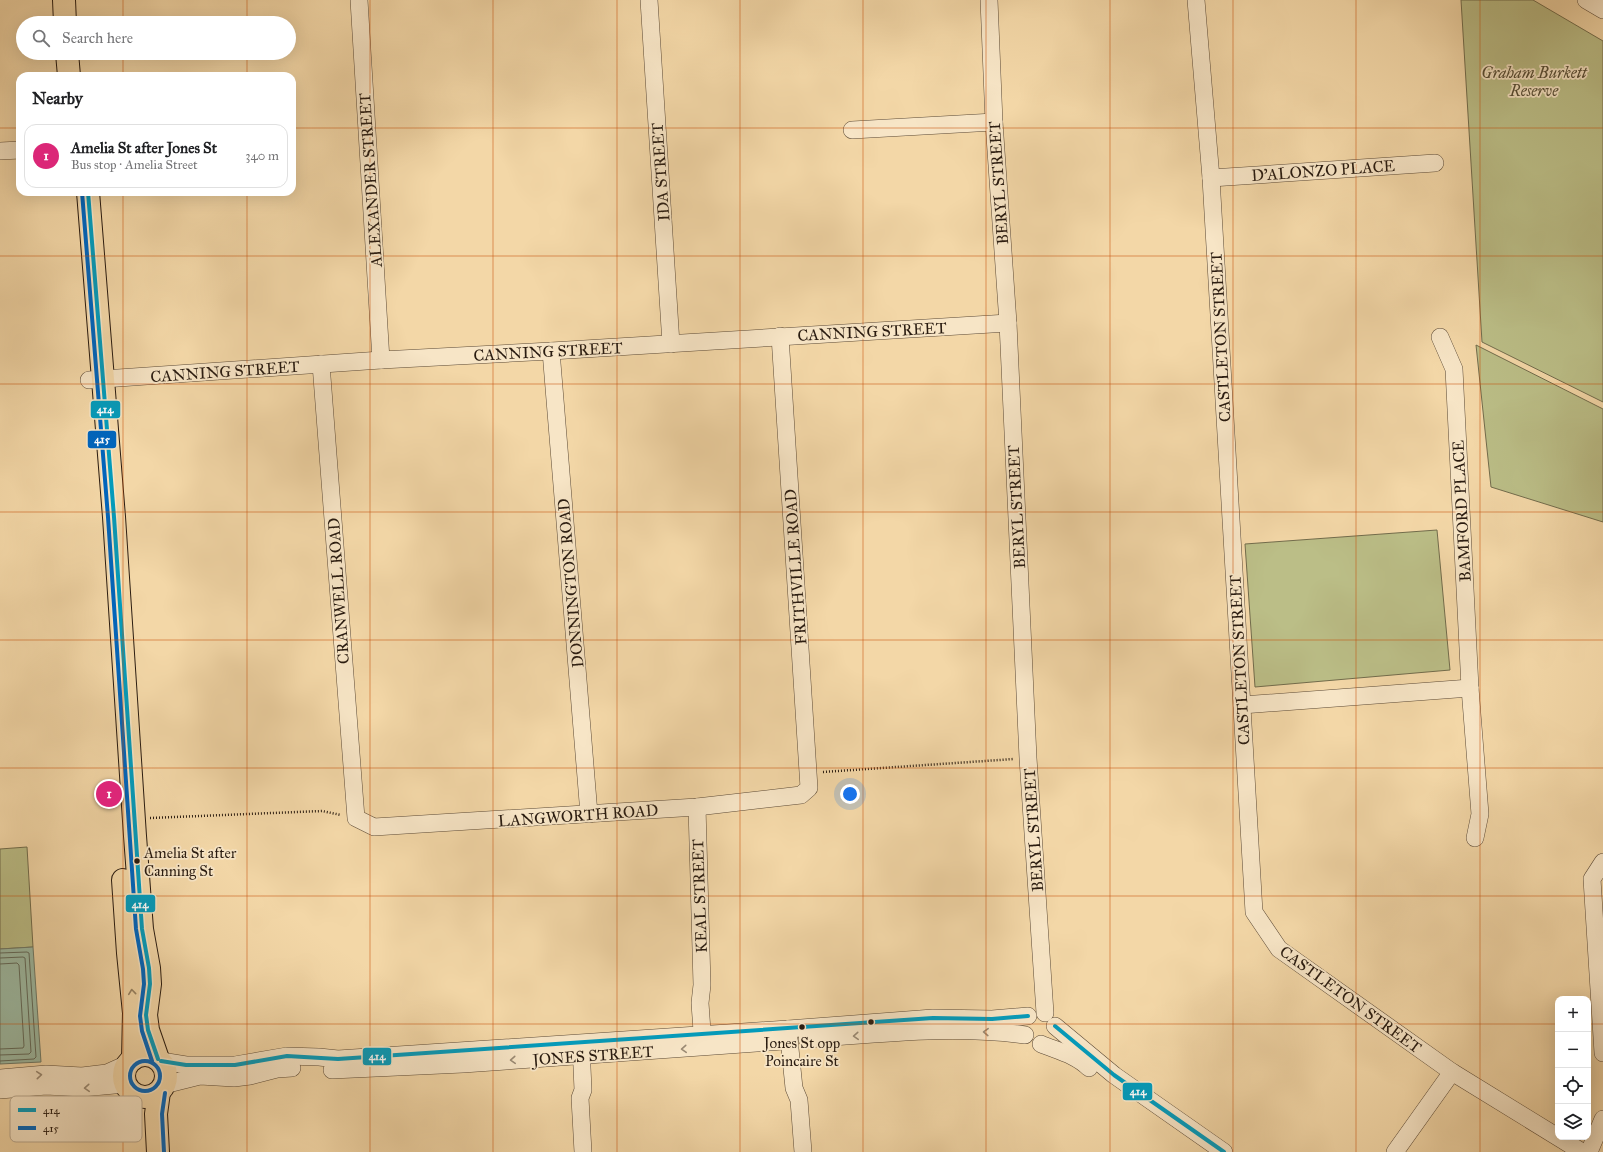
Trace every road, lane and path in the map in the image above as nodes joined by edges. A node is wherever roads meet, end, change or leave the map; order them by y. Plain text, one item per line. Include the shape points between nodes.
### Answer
1 (64, 0) edge
2 (76, 0) edge
3 (359, 0) edge
4 (649, 0) edge
5 (989, 0) edge
6 (1196, 0) edge
7 (1586, 0) edge
8 (1603, 10) edge
9 (65, 16) edge
10 (77, 16) edge
11 (68, 60) edge
12 (80, 60) edge
13 (69, 72) edge
14 (81, 72) edge
15 (994, 122) junction
16 (852, 130) dead end
17 (16, 150) edge
18 (0, 151) edge
19 (1435, 163) dead end
20 (1211, 178) junction
21 (76, 196) edge
22 (88, 196) edge
23 (1008, 324) junction
24 (780, 336) junction
25 (1440, 337) dead end
26 (672, 344) junction
27 (551, 351) junction
28 (381, 360) junction
29 (321, 364) junction
30 (96, 380) junction
31 (1470, 688) junction
32 (1242, 705) junction
33 (1028, 758) junction
34 (809, 774) junction
35 (801, 795) joint
36 (697, 807) junction
37 (588, 814) junction
38 (146, 818) dead end
39 (356, 818) junction
40 (1475, 838) dead end
41 (1603, 862) edge
42 (1028, 1016) junction
43 (1050, 1019) junction
44 (794, 1035) junction
45 (1025, 1035) junction
46 (709, 1041) junction
47 (1041, 1044) junction
48 (576, 1050) junction
49 (1603, 1053) edge
50 (159, 1060) junction
51 (1452, 1072) junction
52 (130, 1075) junction
53 (0, 1078) edge
54 (162, 1088) junction
55 (0, 1090) edge
56 (136, 1096) edge
57 (1603, 1119) edge
58 (142, 1120) edge
59 (144, 1152) edge
60 (158, 1152) edge
61 (583, 1152) edge
62 (803, 1152) edge
63 (1204, 1152) edge
64 (1224, 1152) edge
65 (1395, 1152) edge
66 (1582, 1152) edge
67 (1589, 1152) edge

1 - 9 main road
2 - 10 main road
3 - 28 street, ALEXANDER STREET
4 - 26 street, IDA STREET
5 - 15 street, BERYL STREET
6 - 20 street, CASTLETON STREET
7 - 8 street
11 - 13 main road
12 - 14 main road
15 - 16 street
15 - 23 street, BERYL STREET
17 - 18 street
19 - 20 street, D'ALONZO PLACE
20 - 32 street, CASTLETON STREET
21 - 30 main road
22 - 30 main road
23 - 24 street, CANNING STREET
23 - 33 street, BERYL STREET
24 - 26 street, CANNING STREET
24 - 34 street, FRITHVILLE ROAD
25 - 31 street, BAMFORD PLACE via 1454,369
26 - 27 street, CANNING STREET
27 - 28 street, CANNING STREET
27 - 37 street, DONNINGTON ROAD
28 - 29 street, CANNING STREET
29 - 30 street, CANNING STREET
29 - 39 street, CRANWELL ROAD
30 - 50 main road via 114,517 141,912 149,968 150,984 146,1015 148,1030
52 -> 30 main road via 134,1013 128,953
31 - 32 street
31 - 40 street, BAMFORD PLACE via 1480,814
32 - 51 street, CASTLETON STREET via 1254,912 1279,949
33 - 34 path
33 - 43 street, BERYL STREET
34 - 35 street, FRITHVILLE ROAD via 808,788
35 - 36 street, LANGWORTH ROAD
36 - 37 street, LANGWORTH ROAD
36 - 46 street, KEAL STREET via 702,985 708,1002
37 - 39 street, LANGWORTH ROAD via 374,828
38 - 39 path via 322,811
41 - 49 street via 1592,880
42 - 43 street, JONES STREET via 1036,1012
42 - 44 street, JONES STREET via 992,1019 933,1018
42 - 45 street via 1023,1025
43 - 47 street via 1054,1036
43 - 64 street via 1114,1075
45 -> 44 street, JONES STREET via 933,1030
44 - 46 street, JONES STREET
44 - 62 street via 802,1086 799,1100
45 - 47 street, JONES STREET via 1031,1042
46 - 48 street, JONES STREET
47 - 63 street, JONES STREET via 1082,1062 1114,1089
48 - 50 street, JONES STREET via 338,1059 287,1056 235,1065 186,1065
48 -> 54 street, JONES STREET via 367,1069 290,1068 234,1078 200,1076
48 - 61 street via 583,1090 580,1098
50 - 52 main road via 144,1054
50 - 54 main road via 166,1072
51 - 65 street
51 - 66 street, CASTLETON STREET
53 -> 52 street via 46,1074
52 - 54 main road via 148,1097
52 -> 55 street via 82,1088 46,1086
52 - 56 main road
54 - 60 main road via 156,1114
57 - 67 street
58 - 59 main road

